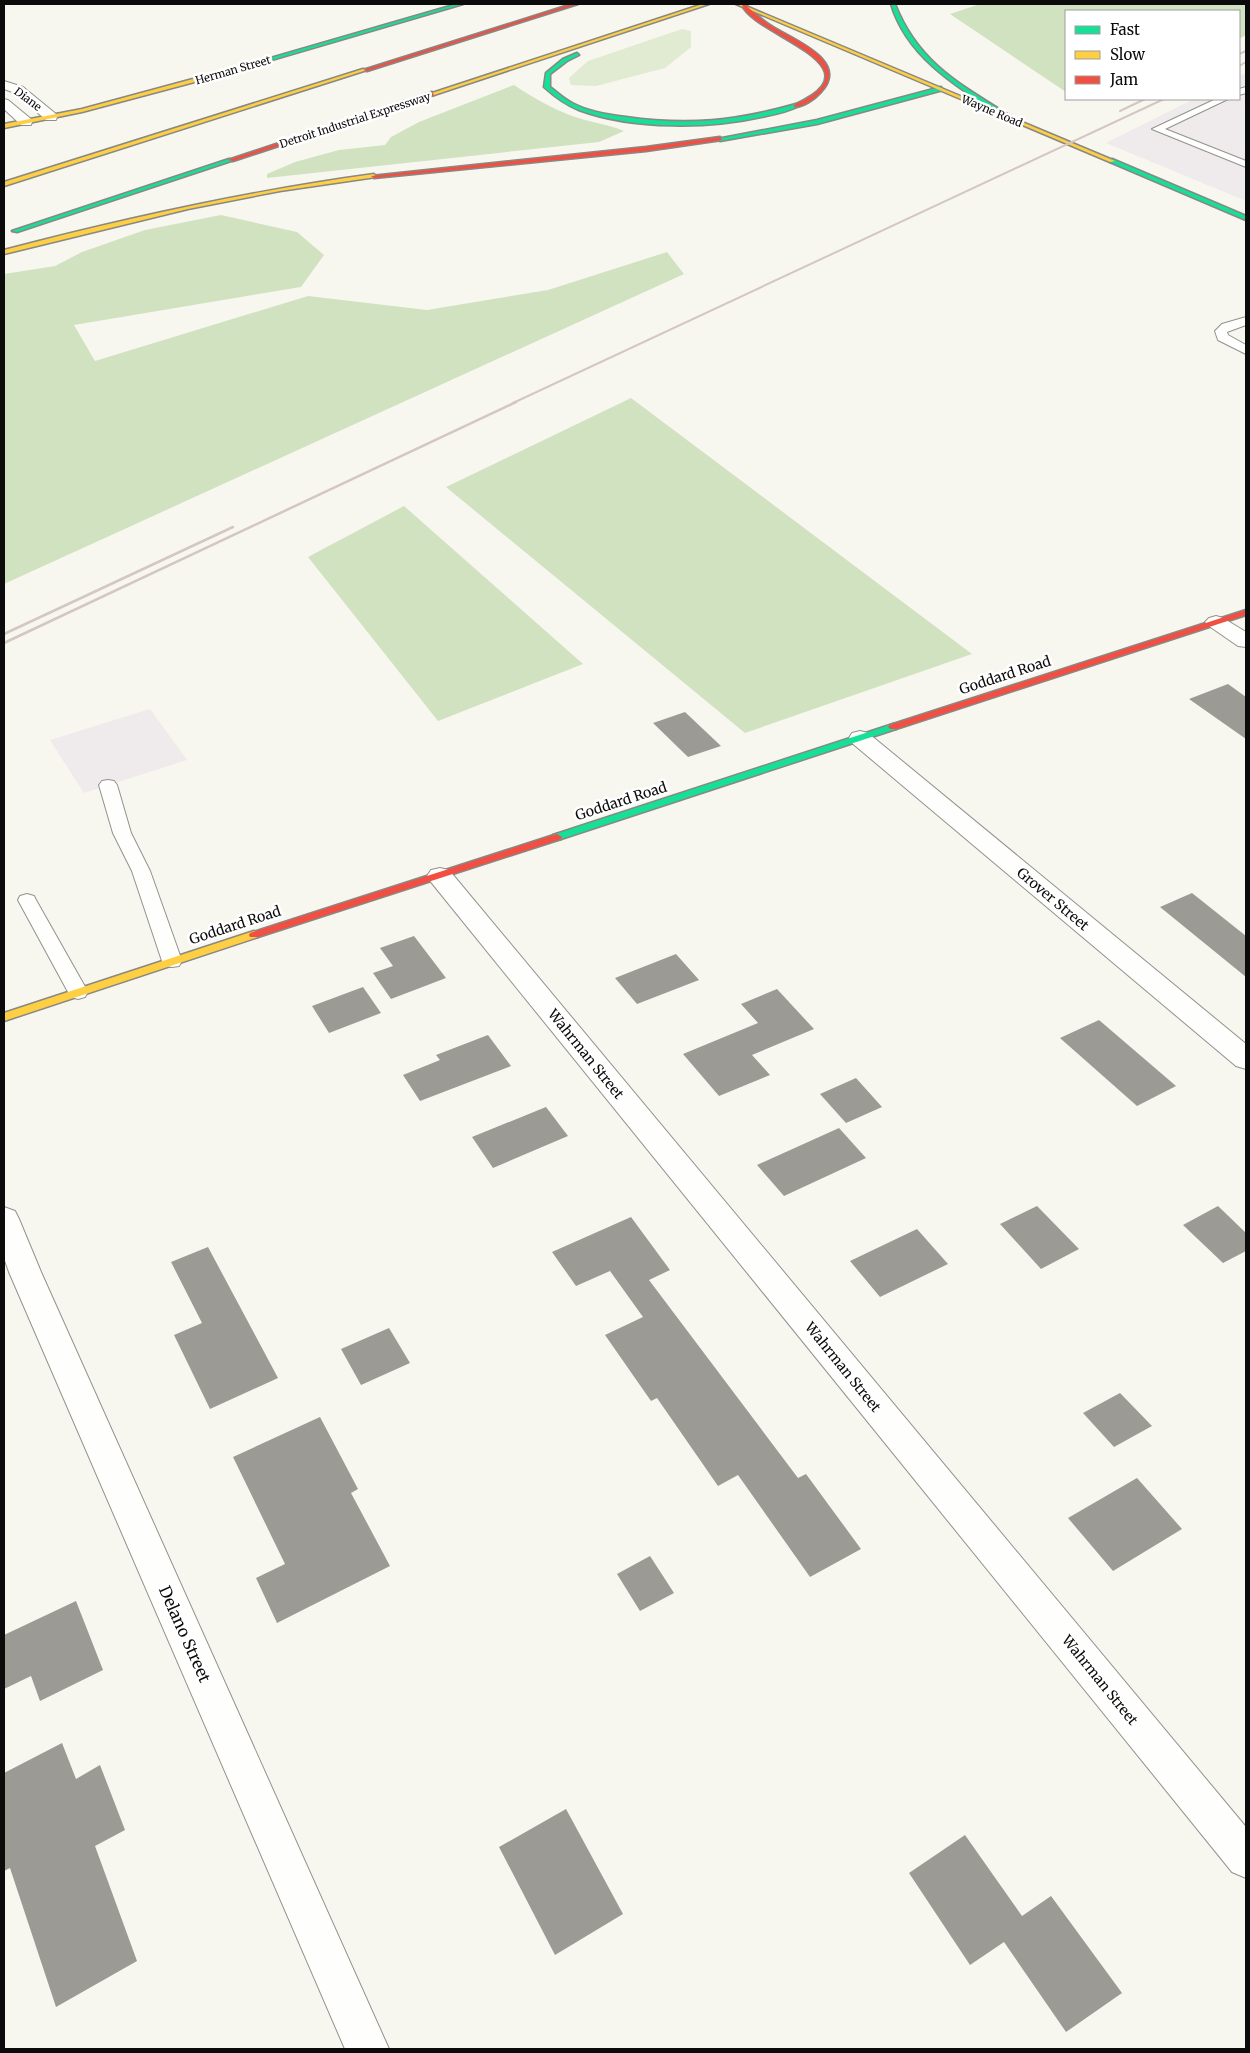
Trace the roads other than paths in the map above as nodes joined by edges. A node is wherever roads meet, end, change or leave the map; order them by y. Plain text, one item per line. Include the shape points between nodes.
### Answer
1 (460, 4) edge
2 (576, 4) edge
3 (707, 4) edge
4 (892, 4) edge
5 (741, 5) edge
6 (477, 23) dead end
7 (588, 43) junction
8 (4, 85) edge
9 (941, 89) junction
10 (1220, 100) edge
11 (4, 102) edge
12 (51, 117) junction
13 (1010, 118) junction
14 (26, 122) junction
15 (4, 126) edge
16 (119, 148) junction
17 (1246, 164) edge
18 (4, 184) edge
19 (1246, 218) edge
20 (4, 235) edge
21 (4, 252) edge
22 (1246, 321) edge
23 (1246, 350) edge
24 (1246, 612) edge
25 (1216, 622) junction
26 (1246, 641) edge
27 (860, 738) junction
28 (108, 785) dead end
29 (440, 876) junction
30 (27, 900) dead end
31 (172, 961) junction
32 (78, 992) junction
33 (4, 1017) edge
34 (1246, 1059) edge
35 (4, 1219) edge
36 (1246, 1858) edge
37 (367, 2049) edge

1 - 12 main road, Herman Street via 163,90
2 - 16 main road
3 - 7 main road, Detroit Industrial Expressway
4 - 13 main road via 896,22 922,55
5 - 7 main road via 766,26 825,65 828,80 820,92 790,109 733,121 658,124 610,118 577,109 552,96 547,88 548,74 554,67 581,53
5 - 9 main road, Wayne Road
6 - 16 main road via 200,115
7 - 20 main road, Detroit Industrial Expressway
8 - 12 street, Diane via 19,90
9 - 13 main road, Wayne Road
9 - 21 main road via 828,119 743,136 297,187 154,215
10 - 17 lane via 1158,129
11 - 14 street, Diane
12 - 14 main road, Herman Street
13 - 19 main road, Wayne Road
14 - 15 main road, Herman Street
16 - 18 main road
22 - 23 lane via 1221,331 1222,337
24 - 25 main road, Goddard Road
25 - 26 street
25 - 27 main road, Goddard Road
27 - 29 main road, Goddard Road
27 - 34 street, Grover Street
28 - 31 lane via 122,833 141,871
29 - 31 main road, Goddard Road
29 - 36 street, Wahrman Street
30 - 32 lane
31 - 32 main road, Goddard Road
32 - 33 main road, Goddard Road
35 - 37 street, Delano Street

